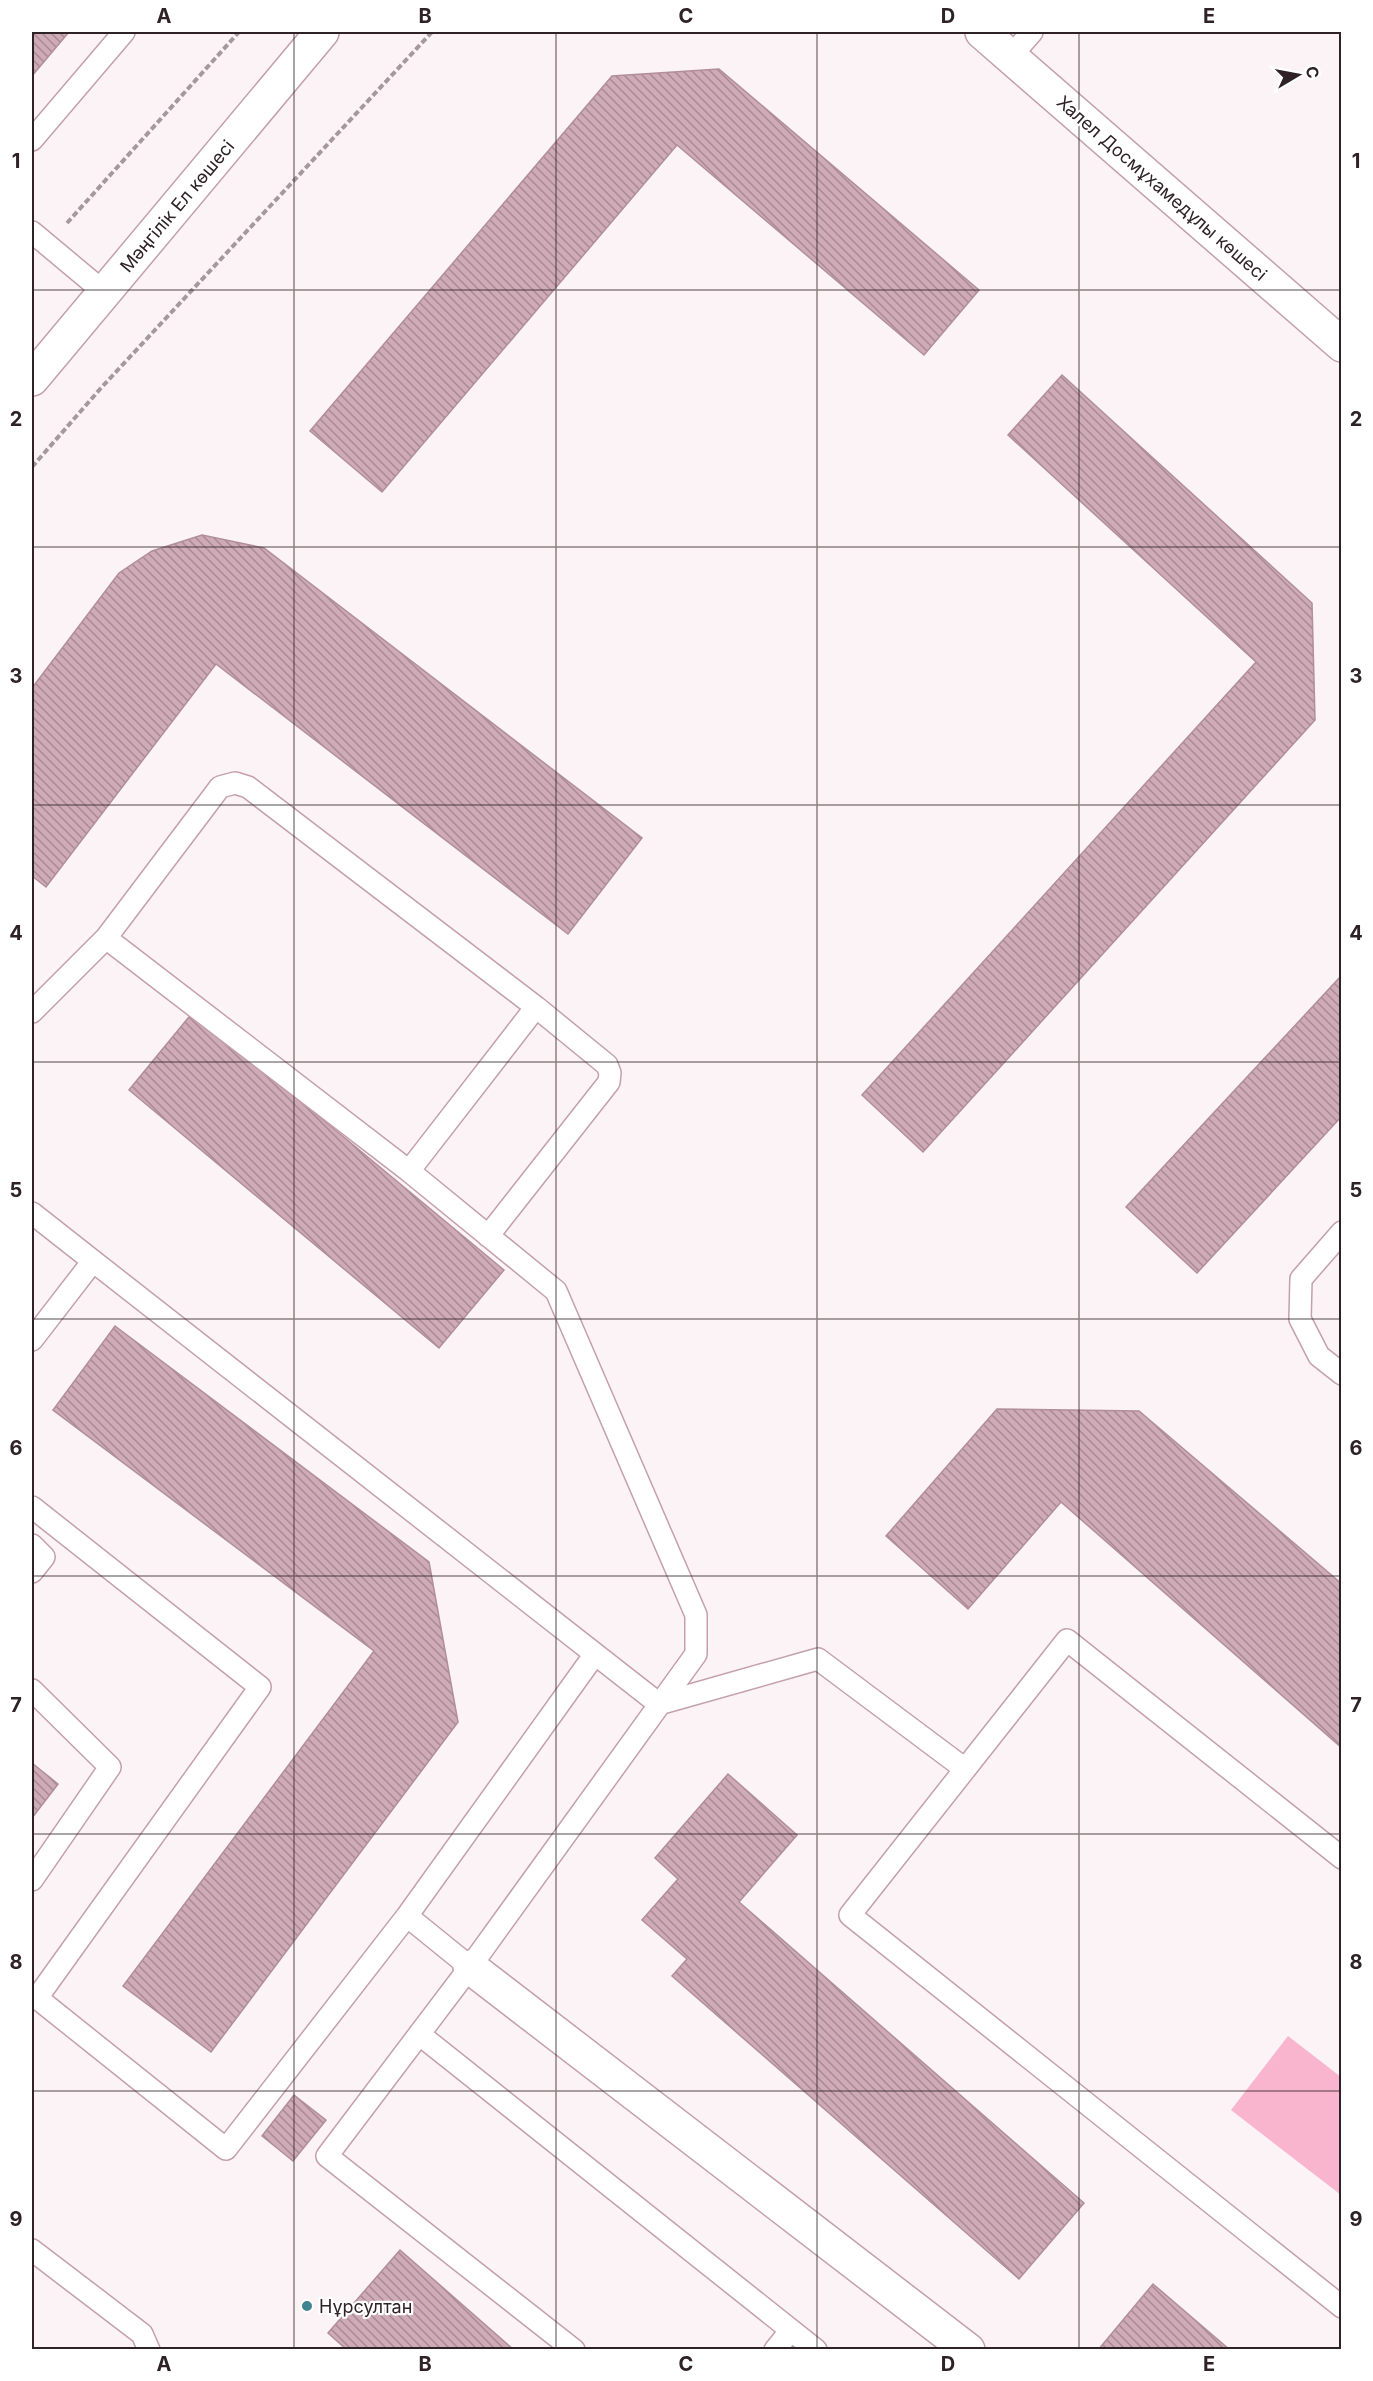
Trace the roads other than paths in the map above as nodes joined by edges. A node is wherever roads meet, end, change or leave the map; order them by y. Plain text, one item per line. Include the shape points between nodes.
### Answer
1 (124, 32) edge
2 (322, 32) edge
3 (982, 32) edge
4 (1032, 32) edge
5 (1010, 57) junction
6 (32, 140) edge
7 (40, 238) edge
8 (105, 293) junction
9 (1341, 345) edge
10 (32, 379) edge
11 (106, 938) junction
12 (536, 1007) junction
13 (32, 1012) edge
14 (409, 1171) junction
15 (32, 1213) edge
16 (1341, 1232) edge
17 (488, 1236) junction
18 (93, 1261) junction
19 (32, 1340) edge
20 (1341, 1374) edge
21 (32, 1507) edge
22 (32, 1545) edge
23 (32, 1572) edge
24 (596, 1654) junction
25 (32, 1690) edge
26 (659, 1704) junction
27 (965, 1769) junction
28 (1341, 1858) edge
29 (32, 1880) edge
30 (407, 1916) junction
31 (470, 1967) junction
32 (34, 1996) edge
33 (419, 2034) junction
34 (32, 2250) edge
35 (1341, 2307) edge
36 (791, 2330) junction
37 (149, 2349) edge
38 (574, 2349) edge
39 (775, 2349) edge
40 (816, 2349) edge
41 (968, 2349) edge

1 - 6 lane
2 - 8 street, Мәңгілік Ел көшесі
3 - 5 street, Халел Досмұхамедұлы көшесі
4 - 5 lane
5 - 9 street, Халел Досмұхамедұлы көшесі
7 - 8 lane
8 - 10 street, Мәңгілік Ел көшесі
11 - 12 lane via 220,787 235,783 248,787
11 - 13 lane
11 - 14 lane
12 - 14 lane
12 - 17 lane via 607,1065 609,1082
14 - 17 lane
15 - 18 lane
16 - 20 lane via 1301,1279 1300,1319 1319,1356
17 - 26 lane via 556,1291 696,1615 696,1654
18 - 19 lane
18 - 24 lane
21 - 32 lane via 260,1688
22 - 23 lane via 44,1557
24 - 26 lane
24 - 30 lane
25 - 29 lane via 110,1767
26 - 27 lane via 818,1659
26 - 31 lane
27 - 28 lane via 1067,1640
27 - 35 lane via 850,1916
30 - 31 lane
30 - 32 lane via 226,2149
31 - 33 lane
31 - 41 street
33 - 36 lane
33 - 38 lane via 327,2156
34 - 37 lane via 142,2334
36 - 39 lane
36 - 40 lane

